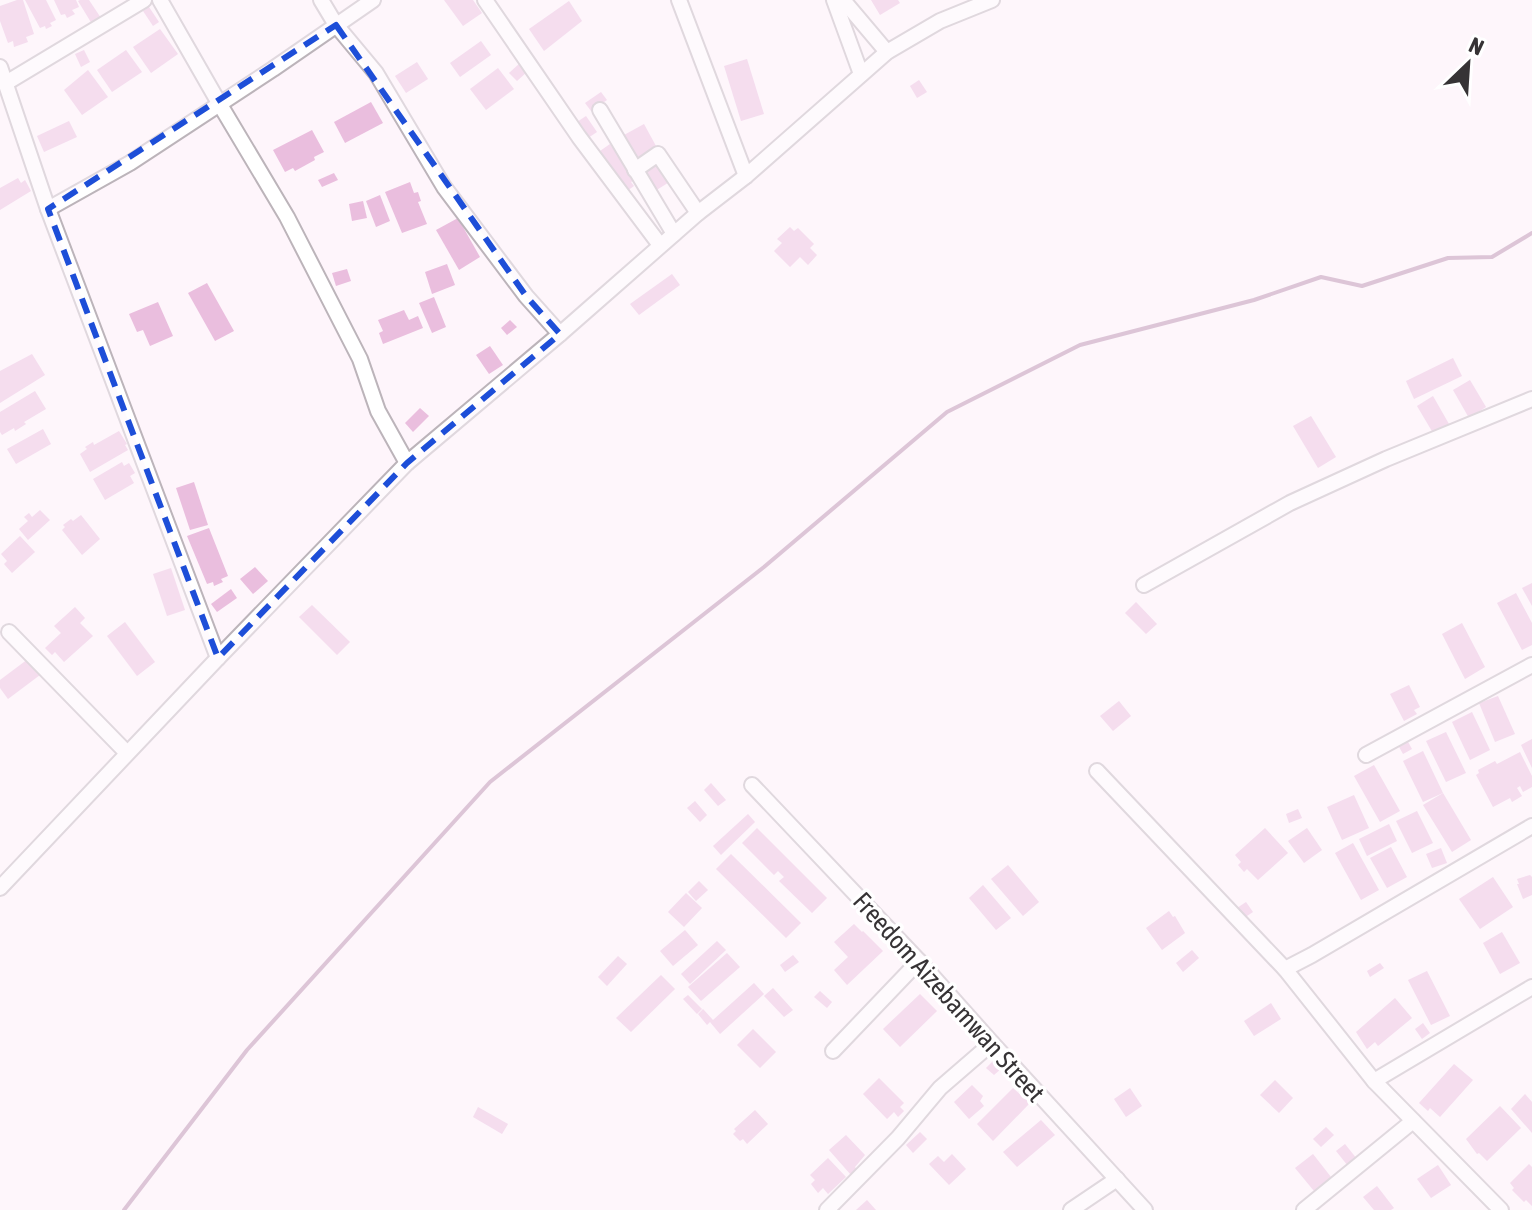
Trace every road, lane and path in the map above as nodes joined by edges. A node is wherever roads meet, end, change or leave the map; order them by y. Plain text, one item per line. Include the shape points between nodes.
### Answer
1 (144, 0) edge
2 (160, 0) edge
3 (321, 0) edge
4 (373, 0) edge
5 (485, 0) edge
6 (679, 0) edge
7 (834, 0) edge
8 (843, 0) edge
9 (992, 0) edge
10 (336, 25) junction
11 (887, 52) junction
12 (0, 67) edge
13 (861, 74) junction
14 (6, 83) junction
15 (219, 103) junction
16 (600, 110) dead end
17 (635, 170) junction
18 (746, 176) junction
19 (48, 209) junction
20 (698, 213) junction
21 (674, 234) junction
22 (660, 245) junction
23 (560, 334) junction
24 (1532, 399) edge
25 (407, 463) junction
26 (1144, 585) dead end
27 (9, 632) dead end
28 (218, 658) junction
29 (1532, 665) edge
30 (127, 753) junction
31 (1366, 755) dead end
32 (1097, 771) dead end
33 (752, 785) dead end
34 (1532, 826) edge
35 (0, 888) edge
36 (919, 961) junction
37 (1285, 969) junction
38 (1532, 987) edge
39 (992, 1043) junction
40 (833, 1051) dead end
41 (1374, 1081) junction
42 (1413, 1121) junction
43 (1117, 1179) junction
44 (827, 1210) edge
45 (1071, 1210) edge
46 (1145, 1210) edge
47 (1304, 1210) edge
48 (1501, 1210) edge

1 - 14 street
2 - 15 street
3 - 10 street
4 - 10 street
5 - 22 street
6 - 18 street
7 - 13 street
8 - 11 street
9 - 11 street via 940,21
10 - 15 street
10 - 23 street via 376,73 444,187
11 - 13 street
12 - 14 street
13 - 18 street
14 - 19 street
15 - 19 street via 130,163
15 - 25 street via 287,217
16 - 17 street
17 - 20 street via 658,154
17 - 21 street
18 - 20 street
19 - 28 street
20 - 21 street
21 - 22 street
22 - 23 street
23 - 25 street
24 - 26 street via 1290,503
25 - 28 street
27 - 30 street
28 - 30 street
29 - 31 street
30 - 35 street
32 - 37 street
33 - 36 street, Freedom Aizebamwan Street
34 - 37 street
36 - 39 street, Freedom Aizebamwan Street
36 - 40 street
37 - 41 street
38 - 41 street
39 - 43 street, Freedom Aizebamwan Street
39 - 44 street via 940,1088
41 - 42 street
42 - 47 street
42 - 48 street
43 - 45 street
43 - 46 street, Freedom Aizebamwan Street

